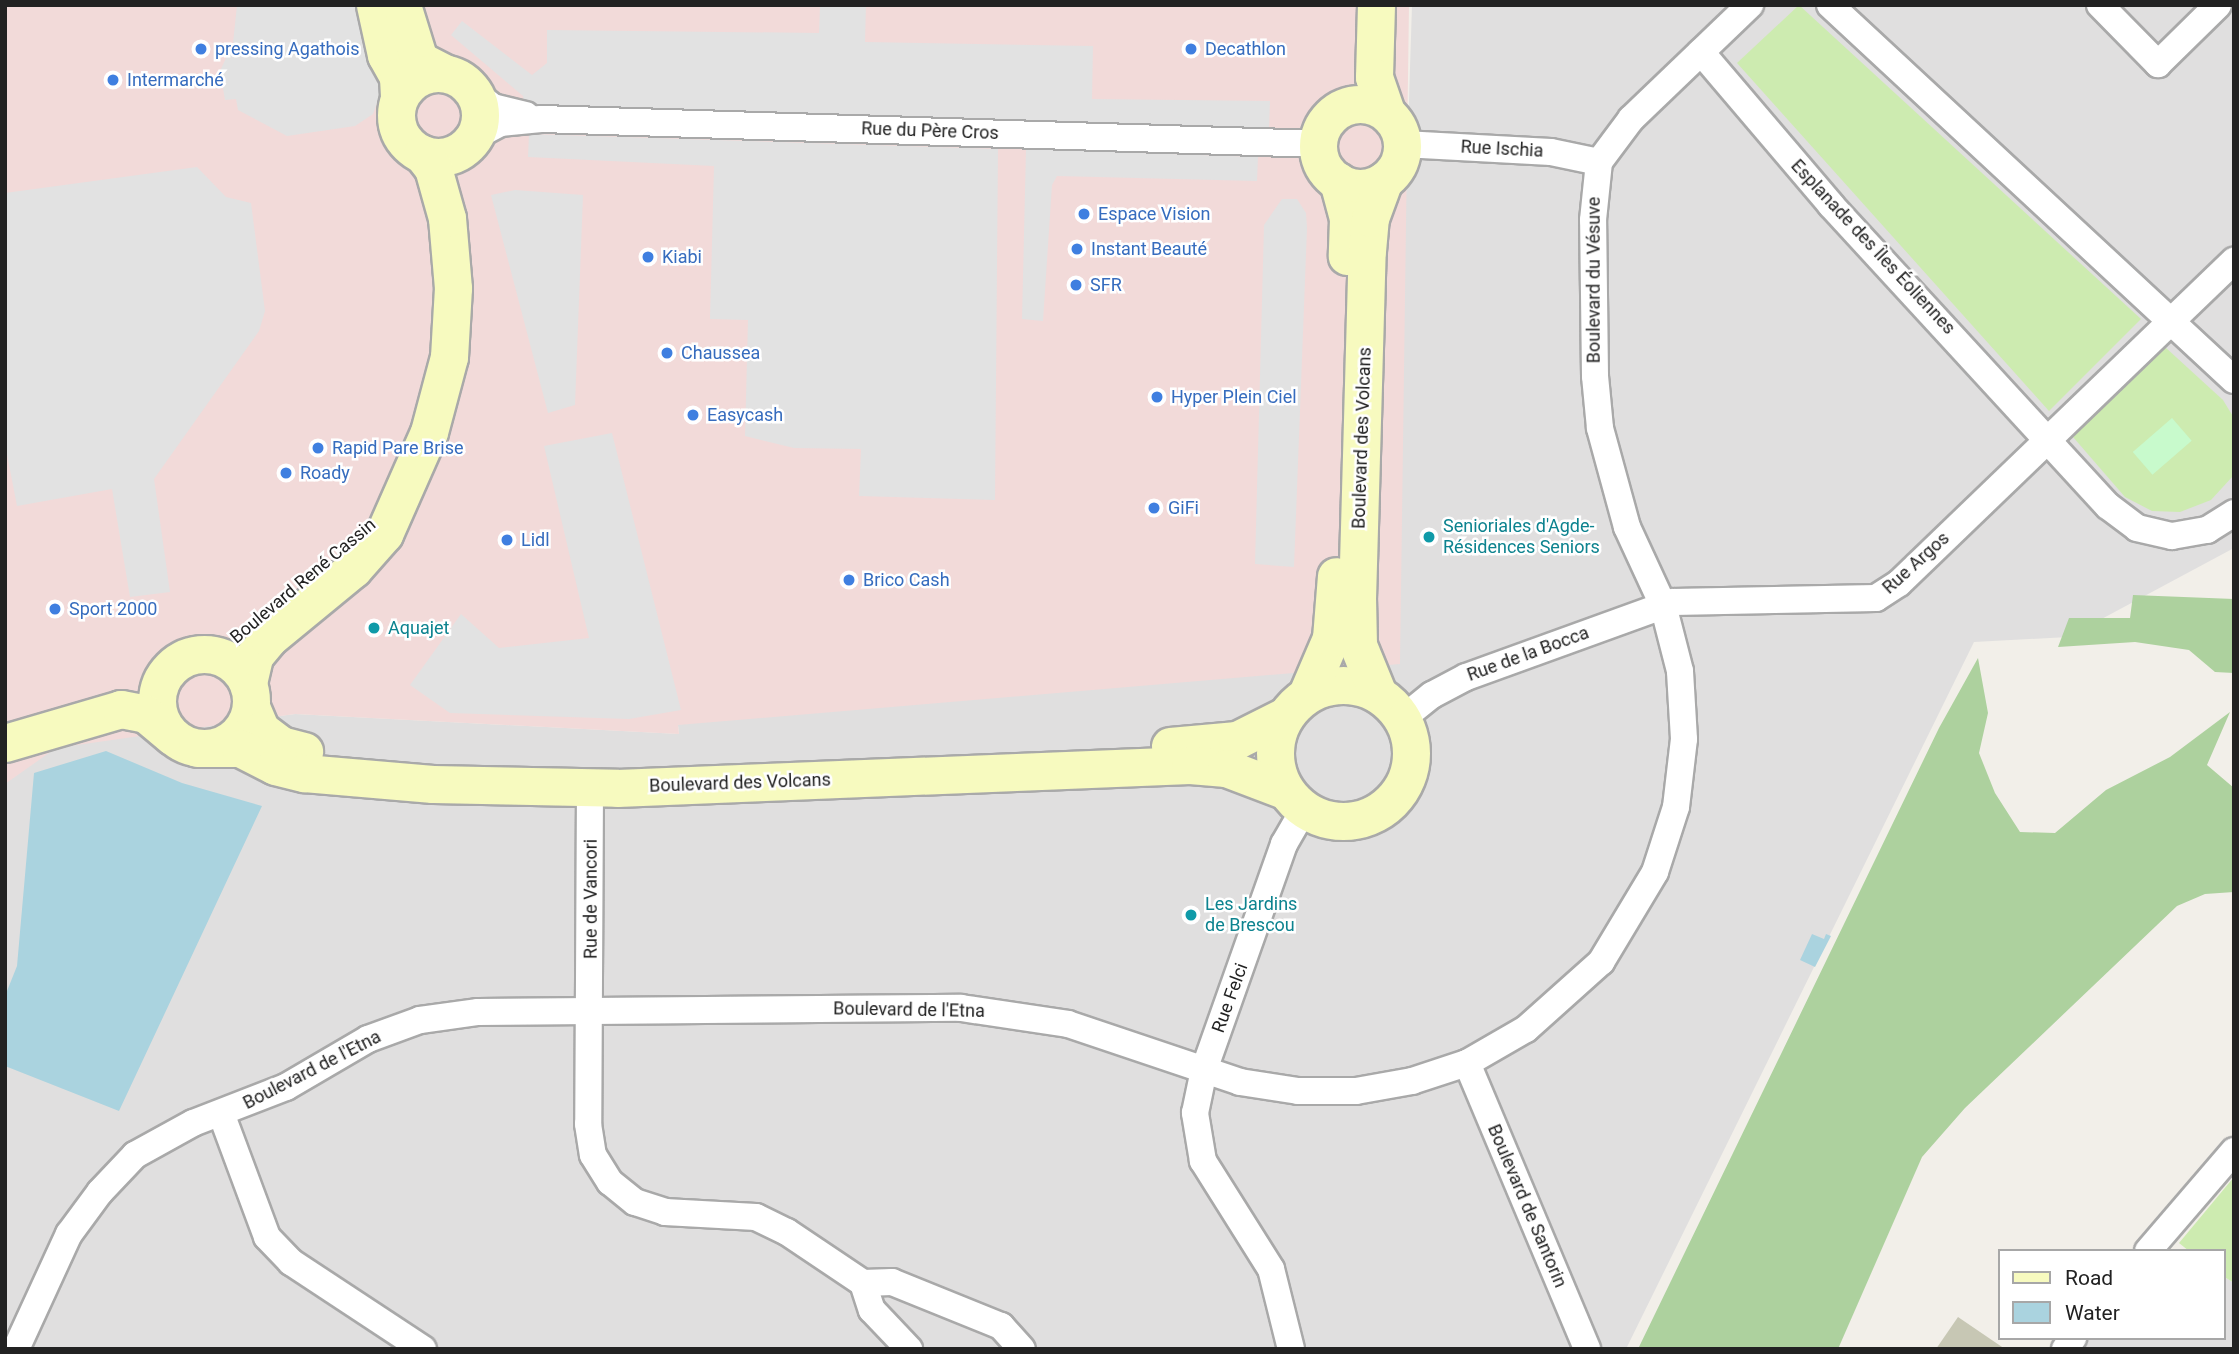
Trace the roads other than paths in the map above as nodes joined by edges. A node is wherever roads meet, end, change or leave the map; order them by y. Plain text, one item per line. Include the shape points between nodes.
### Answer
1 (375, 5) edge
2 (402, 5) edge
3 (1355, 5) edge
4 (1376, 5) edge
5 (1830, 5) edge
6 (2100, 5) edge
7 (2218, 5) edge
8 (1744, 7) edge
9 (1701, 52) junction
10 (445, 72) junction
11 (475, 93) junction
12 (399, 97) junction
13 (1339, 109) junction
14 (1386, 111) junction
15 (541, 119) junction
16 (469, 143) junction
17 (1318, 144) junction
18 (1403, 145) junction
19 (422, 154) junction
20 (1599, 162) junction
21 (1384, 180) junction
22 (1338, 181) junction
23 (447, 218) junction
24 (2234, 261) edge
25 (2169, 319) junction
26 (2234, 380) edge
27 (2049, 437) junction
28 (395, 503) junction
29 (2234, 513) edge
30 (1662, 605) junction
31 (206, 653) junction
32 (166, 671) junction
33 (250, 695) junction
34 (1296, 705) junction
35 (1390, 707) junction
36 (5, 726) edge
37 (5, 743) edge
38 (186, 743) junction
39 (590, 788) junction
40 (1294, 800) junction
41 (588, 1010) junction
42 (1467, 1063) junction
43 (1204, 1070) junction
44 (221, 1113) junction
45 (2234, 1151) edge
46 (2150, 1249) edge
47 (863, 1283) junction
48 (16, 1349) edge
49 (423, 1349) edge
50 (909, 1349) edge
51 (1022, 1349) edge
52 (1291, 1349) edge
53 (1587, 1349) edge

1 - 12 street via 386,55 398,77
2 - 10 street via 419,60
3 - 13 street via 1351,75
4 - 14 street via 1374,76
5 - 25 street
6 - 7 street via 2158,64
8 - 9 street
9 - 20 street via 1631,119
9 - 27 street, Esplanade des Îles Éoliennes via 1831,205
10 - 11 street
10 - 12 street via 418,77
11 - 15 street, Rue du Père Cros via 500,110
11 - 16 street via 480,108
12 - 19 street via 397,127 403,140
13 - 14 street via 1363,103
13 - 17 street via 1328,118
14 - 18 street via 1395,121
15 - 16 street, Rue du Père Cros via 500,123
15 - 17 street, Rue du Père Cros
16 - 19 street via 444,157
16 - 23 street, Boulevard René Cassin via 455,166
17 - 22 street via 1323,165
18 - 20 street, Rue Ischia via 1551,152
18 - 21 street via 1401,158
19 - 23 street, Boulevard René Cassin via 433,168
20 - 30 street, Boulevard du Vésuve via 1593,220 1600,428 1627,527
21 - 22 street via 1361,188
21 - 35 street, Boulevard des Volcans via 1370,218 1367,251 1357,599 1358,645
22 - 34 street, Boulevard des Volcans via 1348,219 1335,598 1331,638
23 - 28 street, Boulevard René Cassin via 454,318 449,357 429,432
24 - 25 street
25 - 26 street
25 - 27 street
27 - 29 street, Esplanade des Îles Éoliennes via 2108,506 2137,528 2172,536 2207,530
27 - 30 street, Rue Argos via 1899,583 1876,598 1844,602 1695,599
28 - 31 street, Boulevard René Cassin via 232,643
28 - 33 street, Boulevard René Cassin via 384,534 370,552 254,656
30 - 35 street, Rue de la Bocca via 1466,677 1432,695
30 - 42 street, Boulevard de l'Etna via 1680,671 1684,739 1676,807 1655,872 1622,932 1579,985 1527,1029
31 - 32 street via 191,655
31 - 33 street via 232,662
32 - 36 street via 145,687 89,698
32 - 38 street via 156,699 161,721
33 - 34 street, Boulevard des Volcans via 261,730 281,745 308,752 434,764 617,767 1191,746 1237,740
33 - 38 street via 239,734 227,743
34 - 35 street via 1330,686 1355,686
34 - 40 street via 1275,739 1275,765
35 - 40 street via 1411,744 1409,770 1398,794 1379,811 1354,821 1328,820
37 - 38 street via 121,709 146,714
38 - 39 street, Boulevard des Volcans via 240,748 275,766 360,780
39 - 40 street, Boulevard des Volcans via 1190,765 1237,771
39 - 41 street, Rue de Vancori
40 - 43 street, Rue Felci via 1284,844
41 - 43 street, Boulevard de l'Etna via 961,1008 1068,1024
41 - 44 street, Boulevard de l'Etna via 478,1013 420,1020 368,1039 286,1087
41 - 47 street, Rue de Vancori via 588,1124 593,1155 610,1182 635,1202 665,1212 755,1217 787,1232
42 - 43 street, Boulevard de l'Etna via 1412,1081 1356,1091 1298,1091 1240,1082
42 - 53 street, Boulevard de Santorin
43 - 52 street, Rue Felci via 1195,1113 1203,1161 1271,1269
44 - 48 street, Boulevard de l'Etna via 163,1137 135,1155 100,1192 69,1234
44 - 49 street via 267,1237 291,1262
45 - 46 street
47 - 50 street via 872,1310
47 - 51 street via 892,1282 1001,1326

